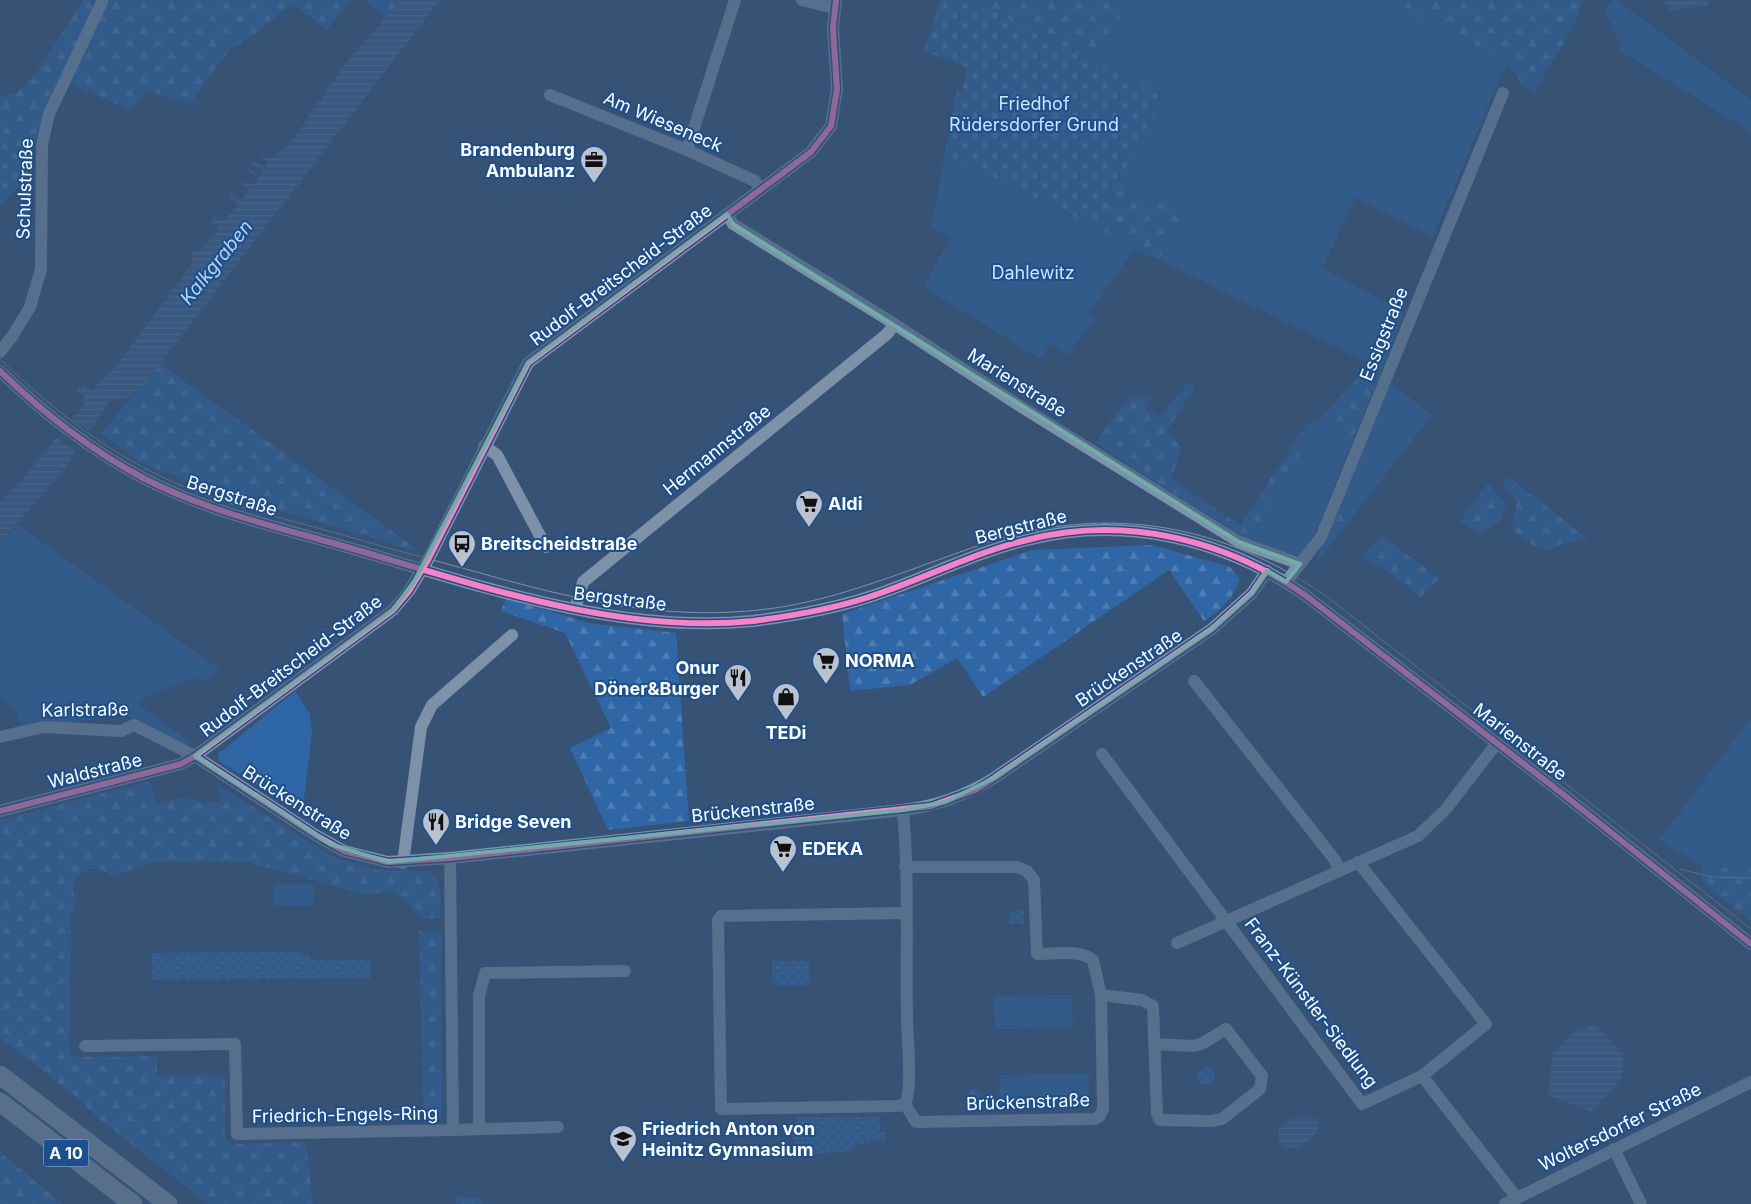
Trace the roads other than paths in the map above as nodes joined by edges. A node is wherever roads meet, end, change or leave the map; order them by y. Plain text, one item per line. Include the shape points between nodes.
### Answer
1 (103, 0) edge
2 (735, 0) edge
3 (802, 0) edge
4 (835, 4) edge
5 (1504, 93) dead end
6 (550, 95) dead end
7 (687, 150) junction
8 (760, 188) junction
9 (727, 214) junction
10 (894, 325) junction
11 (0, 352) edge
12 (2, 373) edge
13 (484, 446) junction
14 (546, 547) dead end
15 (1300, 564) junction
16 (422, 569) junction
17 (1266, 571) junction
18 (1286, 582) junction
19 (575, 609) junction
20 (512, 635) dead end
21 (1194, 681) dead end
22 (0, 737) edge
23 (1497, 743) junction
24 (1102, 754) dead end
25 (195, 756) junction
26 (903, 810) junction
27 (0, 811) edge
28 (450, 858) junction
29 (1358, 862) junction
30 (403, 863) junction
31 (905, 867) junction
32 (1339, 870) junction
33 (906, 913) junction
34 (1228, 922) junction
35 (1177, 943) dead end
36 (1751, 944) edge
37 (625, 971) dead end
38 (1101, 995) junction
39 (1154, 1044) junction
40 (86, 1046) dead end
41 (0, 1076) edge
42 (1422, 1076) junction
43 (1751, 1082) edge
44 (0, 1102) edge
45 (906, 1104) junction
46 (558, 1127) dead end
47 (479, 1128) junction
48 (453, 1130) junction
49 (1614, 1149) junction
50 (1517, 1198) junction
51 (133, 1204) edge
52 (168, 1204) edge
53 (1504, 1204) edge
54 (1641, 1204) edge

1 - 11 street, Schulstraße via 48,114 42,146 41,269 30,307
2 - 7 street
3 - 4 street
4 - 8 street, Rudolf-Breitscheid-Straße via 837,89 831,126 811,152
5 - 15 street, Essigstraße via 1320,537
6 - 7 street, Am Wieseneck
7 - 8 street, Am Wieseneck via 755,181
8 - 9 street, Rudolf-Breitscheid-Straße
9 - 10 street, Marienstraße via 733,224
9 - 13 street, Rudolf-Breitscheid-Straße via 528,363
10 - 15 street, Marienstraße via 1239,542
10 - 19 street, Hermannstraße via 583,582
12 - 16 street, Bergstraße via 62,425 98,451 174,492 229,513
13 - 14 street via 497,455
13 - 16 street, Rudolf-Breitscheid-Straße
15 - 18 street, Essigstraße
16 - 19 street, Bergstraße
16 - 25 street, Rudolf-Breitscheid-Straße via 409,591 387,615
17 - 18 street, Marienstraße
17 - 19 street, Bergstraße via 1226,552 1181,538 1131,531 1084,530 1025,540 869,597 771,618 698,622
17 - 26 street, Brückenstraße via 1257,588 1212,629 994,778 945,802
18 - 23 street, Marienstraße
20 - 30 street via 432,705 421,727
21 - 32 street via 1335,860
22 - 25 street, Karlstraße via 44,727 121,731 134,725
23 - 29 street, Franz-Künstler-Siedlung via 1446,809 1418,836
23 - 36 street, Marienstraße
24 - 34 street, Franz-Künstler-Siedlung
25 - 27 street, Waldstraße via 166,769
25 - 30 street, Brückenstraße via 330,844 358,856
26 - 28 street, Brückenstraße
26 - 31 street
28 - 30 street, Brückenstraße
28 - 48 street, Friedrich-Engels-Ring
29 - 32 street, Franz-Künstler-Siedlung
29 - 42 street, Franz-Künstler-Siedlung via 1486,1024
31 - 33 street
31 - 38 street, Brückenstraße via 1018,867 1027,871 1034,880 1037,954 1089,957 1093,960
32 - 34 street, Franz-Künstler-Siedlung
33 - 45 street
33 - 45 street via 733,915 721,916 718,920 721,1109
34 - 35 street, Franz-Künstler-Siedlung
34 - 42 street, Franz-Künstler-Siedlung via 1362,1104
37 - 47 street via 485,973 479,996
38 - 39 street via 1142,1000 1153,1006
38 - 45 street, Brückenstraße via 1103,1109 1095,1119 916,1122
39 - 39 street via 1194,1046 1226,1030 1262,1076 1263,1084 1222,1119 1160,1120 1157,1114
40 - 48 street, Friedrich-Engels-Ring via 235,1044 237,1134
41 - 52 highway, A 10
42 - 50 street
43 - 49 street, Woltersdorfer Straße
44 - 51 highway, A 10
46 - 47 street
47 - 48 street
49 - 50 street, Woltersdorfer Straße
49 - 54 street
50 - 53 street, Woltersdorfer Straße

